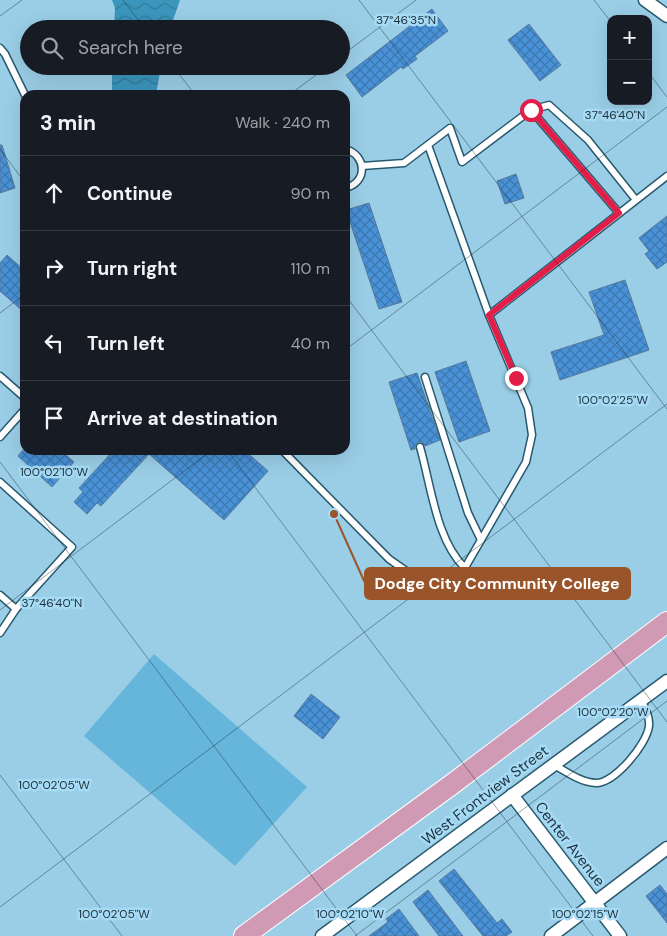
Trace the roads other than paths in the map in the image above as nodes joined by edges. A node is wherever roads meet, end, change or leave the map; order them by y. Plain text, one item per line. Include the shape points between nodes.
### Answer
1 (645, 0) edge
2 (667, 16) edge
3 (0, 48) edge
4 (23, 90) edge
5 (531, 110) junction
6 (428, 144) junction
7 (350, 151) edge
8 (362, 166) junction
9 (667, 176) edge
10 (350, 186) edge
11 (636, 200) junction
12 (619, 213) junction
13 (489, 315) junction
14 (0, 376) edge
15 (425, 377) dead end
16 (20, 394) edge
17 (20, 415) edge
18 (0, 437) edge
19 (420, 447) dead end
20 (287, 455) edge
21 (0, 482) edge
22 (481, 540) junction
23 (465, 568) junction
24 (0, 595) edge
25 (16, 609) junction
26 (667, 622) edge
27 (0, 634) edge
28 (667, 681) edge
29 (642, 700) junction
30 (554, 765) junction
31 (512, 796) junction
32 (667, 848) edge
33 (595, 903) junction
34 (244, 936) edge
35 (322, 936) edge
36 (552, 936) edge
37 (620, 936) edge

1 - 2 street
3 - 4 lane
5 - 6 lane via 462,162 450,128
5 - 11 lane via 549,105 588,140
5 - 12 lane
6 - 8 lane via 404,163
6 - 13 lane
7 - 8 lane via 356,154
8 - 10 lane via 358,179
9 - 11 lane
11 - 12 lane
12 - 13 lane
13 - 22 lane via 528,408 532,435 526,462
14 - 16 lane
15 - 22 lane via 468,513
17 - 18 lane
19 - 23 lane via 448,547
20 - 23 lane via 389,559 432,589 440,591 449,586
21 - 25 lane via 72,547
22 - 23 lane
24 - 25 lane
25 - 27 lane
26 - 34 highway
28 - 29 street, West Frontview Street
29 - 30 street, West Frontview Street
29 - 30 lane via 649,726 640,748 612,776 598,783 580,780
30 - 31 street, West Frontview Street
31 - 33 street, Center Avenue
31 - 35 street, West Frontview Street
32 - 33 street
33 - 36 street
33 - 37 street, Center Avenue

